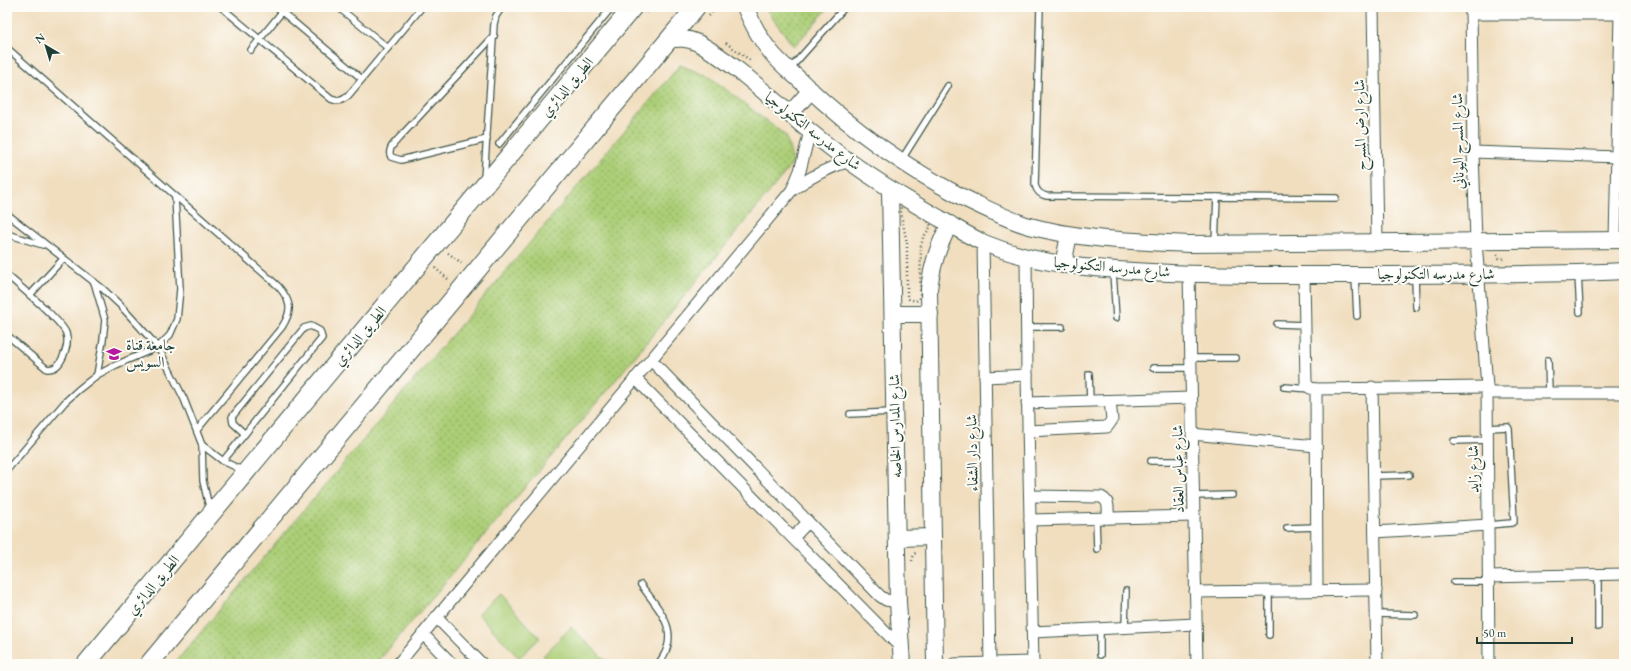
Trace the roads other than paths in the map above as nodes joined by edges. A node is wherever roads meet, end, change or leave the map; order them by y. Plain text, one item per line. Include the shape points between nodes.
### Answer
1 (221, 7) edge
2 (276, 7) edge
3 (286, 7) edge
4 (338, 7) edge
5 (422, 7) edge
6 (502, 7) edge
7 (612, 7) edge
8 (633, 7) edge
9 (745, 7) edge
10 (845, 7) edge
11 (1040, 7) edge
12 (1373, 7) edge
13 (1471, 10) edge
14 (1621, 11) edge
15 (282, 12) junction
16 (702, 12) edge
17 (494, 36) junction
18 (260, 39) junction
19 (668, 40) junction
20 (7, 48) edge
21 (388, 48) junction
22 (251, 50) dead end
23 (789, 70) junction
24 (362, 79) junction
25 (948, 86) dead end
26 (811, 90) junction
27 (790, 114) junction
28 (810, 131) junction
29 (487, 138) junction
30 (499, 144) dead end
31 (1473, 152) junction
32 (1621, 157) edge
33 (900, 160) junction
34 (849, 161) junction
35 (484, 187) junction
36 (890, 188) junction
37 (792, 190) junction
38 (175, 197) junction
39 (1217, 198) junction
40 (1336, 198) dead end
41 (7, 214) edge
42 (950, 224) junction
43 (7, 234) edge
44 (1069, 235) junction
45 (1619, 240) edge
46 (1476, 241) junction
47 (983, 242) junction
48 (1377, 242) junction
49 (1215, 243) junction
50 (48, 247) junction
51 (1026, 257) junction
52 (63, 258) junction
53 (1063, 265) junction
54 (1112, 270) junction
55 (1624, 271) edge
56 (1188, 274) junction
57 (1415, 274) junction
58 (1478, 274) junction
59 (1578, 274) junction
60 (7, 275) edge
61 (1355, 275) junction
62 (1304, 276) junction
63 (94, 282) junction
64 (30, 295) junction
65 (1416, 307) dead end
66 (1580, 312) dead end
67 (893, 314) junction
68 (930, 314) junction
69 (1357, 316) dead end
70 (1116, 318) dead end
71 (1277, 324) dead end
72 (1305, 325) junction
73 (1026, 326) junction
74 (1062, 327) dead end
75 (7, 335) edge
76 (158, 346) junction
77 (1236, 358) dead end
78 (651, 360) junction
79 (1548, 360) dead end
80 (1191, 363) junction
81 (1153, 368) dead end
82 (1089, 374) dead end
83 (97, 375) junction
84 (1027, 375) junction
85 (986, 377) junction
86 (635, 378) junction
87 (1284, 388) dead end
88 (1372, 388) junction
89 (1315, 389) junction
90 (1487, 390) junction
91 (1549, 392) junction
92 (1624, 393) edge
93 (1191, 398) junction
94 (1110, 401) junction
95 (1090, 402) junction
96 (1027, 403) junction
97 (894, 412) junction
98 (850, 414) dead end
99 (1487, 428) junction
100 (196, 430) junction
101 (1028, 431) junction
102 (245, 434) junction
103 (1192, 434) junction
104 (1488, 440) junction
105 (1454, 441) dead end
106 (202, 445) junction
107 (1316, 446) junction
108 (223, 461) junction
109 (1151, 461) dead end
110 (1192, 461) junction
111 (7, 470) edge
112 (248, 472) junction
113 (1409, 475) dead end
114 (1374, 476) junction
115 (1232, 495) dead end
116 (1030, 496) junction
117 (1193, 496) junction
118 (212, 515) junction
119 (1194, 516) junction
120 (1096, 518) junction
121 (1108, 518) junction
122 (1030, 520) junction
123 (808, 522) junction
124 (1488, 525) junction
125 (1317, 527) junction
126 (1287, 528) dead end
127 (1375, 532) junction
128 (933, 537) junction
129 (793, 538) junction
130 (897, 538) junction
131 (1097, 549) dead end
132 (1624, 574) edge
133 (1598, 575) junction
134 (1489, 579) junction
135 (1454, 582) dead end
136 (641, 585) dead end
137 (1317, 590) junction
138 (1376, 590) junction
139 (1126, 591) dead end
140 (1269, 591) junction
141 (1195, 592) junction
142 (898, 602) junction
143 (1376, 614) junction
144 (1415, 615) dead end
145 (436, 617) junction
146 (1196, 624) junction
147 (1125, 627) junction
148 (1598, 627) dead end
149 (1100, 628) junction
150 (1033, 632) junction
151 (423, 634) junction
152 (1269, 635) dead end
153 (1100, 655) dead end
154 (902, 656) edge
155 (1033, 663) edge
156 (86, 664) edge
157 (149, 664) edge
158 (398, 664) edge
159 (452, 664) edge
160 (482, 664) edge
161 (658, 664) edge
162 (935, 664) edge
163 (954, 664) edge
164 (990, 664) edge
165 (1197, 664) edge
166 (1377, 664) edge
167 (1489, 664) edge

1 - 18 lane
2 - 15 lane
3 - 15 lane
4 - 21 lane
5 - 21 lane
6 - 17 lane via 496,16
7 - 30 lane
8 - 35 main road, الطريق الدائري
9 - 23 street, شارع مدرسه التكنولوجيا via 757,34 771,53
10 - 23 lane
11 - 39 lane via 1035,180 1037,191 1046,196
12 - 48 street, شارع ارض المسرح
13 - 14 street
13 - 31 street, شارع المسرح اليوناني
14 - 32 street
15 - 18 lane
15 - 24 lane
16 - 19 main road
17 - 29 lane
17 - 29 lane via 399,138 389,153 391,157 401,160
18 - 22 lane
18 - 24 lane via 331,99 343,100
19 - 27 street, شارع مدرسه التكنولوجيا via 682,38 696,43 736,70
19 - 157 main road
20 - 38 lane
21 - 24 lane
23 - 26 street, شارع مدرسه التكنولوجيا
25 - 33 lane
26 - 27 street
26 - 33 street, شارع مدرسه التكنولوجيا via 837,115
27 - 28 street, شارع مدرسه التكنولوجيا
28 - 34 street, شارع مدرسه التكنولوجيا
28 - 37 street via 800,171
29 - 35 lane
31 - 32 street
31 - 46 street, شارع المسرح اليوناني
32 - 45 street
33 - 44 street, شارع مدرسه التكنولوجيا via 976,204 1025,224
34 - 36 street, شارع مدرسه التكنولوجيا
34 - 37 street via 809,177
35 - 112 main road, الطريق الدائري
36 - 42 street, شارع مدرسه التكنولوجيا
36 - 67 street, شارع المدارس الخاصه
37 - 78 street
38 - 76 lane via 180,289 177,319 170,335
38 - 100 lane via 278,286 285,294 290,308 288,318 282,327
39 - 40 lane
39 - 49 lane
41 - 50 lane
42 - 47 street, شارع مدرسه التكنولوجيا
42 - 68 street via 932,263
43 - 50 lane
44 - 49 street, شارع مدرسه التكنولوجيا via 1123,241
44 - 53 street
45 - 46 street, شارع مدرسه التكنولوجيا
46 - 48 street, شارع مدرسه التكنولوجيا
46 - 58 street, شارع المسرح اليوناني
47 - 51 street, شارع مدرسه التكنولوجيا
47 - 85 street, شارع دار الشفاء
48 - 49 street, شارع مدرسه التكنولوجيا
50 - 52 lane
51 - 53 street, شارع مدرسه التكنولوجيا
51 - 73 street
52 - 63 lane
52 - 64 lane
53 - 54 street, شارع مدرسه التكنولوجيا
54 - 56 street, شارع مدرسه التكنولوجيا
54 - 70 lane
55 - 59 street, شارع مدرسه التكنولوجيا
56 - 62 street, شارع مدرسه التكنولوجيا
56 - 80 street, شارع عباس العقاد
57 - 58 street, شارع مدرسه التكنولوجيا
57 - 61 street, شارع مدرسه التكنولوجيا
57 - 65 lane
58 - 59 street, شارع مدرسه التكنولوجيا
58 - 90 street, شارع زايد
59 - 66 lane
60 - 64 lane
61 - 62 street, شارع مدرسه التكنولوجيا
61 - 69 lane
62 - 72 street
63 - 76 lane via 120,305
63 - 83 lane via 105,320
64 - 75 lane via 67,334 67,348 60,362 57,367 47,369
67 - 68 street
67 - 97 street, شارع المدارس الخاصه
68 - 128 street
71 - 72 lane
72 - 89 street via 1306,383
73 - 74 lane
73 - 84 street
76 - 83 lane
76 - 100 lane
77 - 80 lane
78 - 86 street
78 - 123 street
79 - 91 lane
80 - 81 lane
80 - 93 street, شارع عباس العقاد
82 - 95 lane
83 - 111 lane via 66,402
84 - 85 street
84 - 96 street
85 - 164 street, شارع دار الشفاء
86 - 129 street
86 - 145 street
87 - 89 lane
88 - 89 street
88 - 90 street
88 - 114 street
89 - 107 street
90 - 91 street
90 - 99 street, شارع زايد
91 - 92 street
93 - 94 street
93 - 103 street, شارع عباس العقاد
94 - 95 street
94 - 101 street via 1112,420 1107,427
95 - 96 street
96 - 101 street
97 - 98 lane
97 - 130 street, شارع المدارس الخاصه
99 - 104 street, شارع زايد
99 - 124 lane via 1510,429 1514,521 1512,524
100 - 106 lane
101 - 116 street
102 - 102 lane via 322,338 320,331 311,326 304,328 232,417 233,423
102 - 108 lane
103 - 107 street
103 - 110 street, شارع عباس العقاد
104 - 105 lane
104 - 124 street, شارع زايد
106 - 108 lane
106 - 118 lane via 203,481
107 - 125 street
108 - 112 lane
109 - 110 lane
110 - 117 street, شارع عباس العقاد
112 - 118 main road, الطريق الدائري
113 - 114 lane
114 - 127 street
115 - 117 lane
116 - 121 street via 1100,497 1108,504
116 - 122 street
117 - 119 street, شارع عباس العقاد
118 - 156 main road, الطريق الدائري
119 - 121 street
119 - 141 street, شارع عباس العقاد
120 - 121 street
120 - 122 street
120 - 131 lane
122 - 150 street
123 - 129 street
123 - 142 street via 880,596
124 - 127 street
124 - 134 street, شارع زايد
125 - 126 lane
125 - 137 street
127 - 138 street
128 - 130 street
128 - 162 street
129 - 154 street
130 - 142 street, شارع المدارس الخاصه
132 - 133 street
133 - 134 street
133 - 148 lane
134 - 135 lane
134 - 167 street, شارع زايد
136 - 161 lane via 664,616 668,627 666,651
137 - 138 street
137 - 140 street
138 - 143 street
139 - 147 lane
140 - 141 street
140 - 152 lane
141 - 146 street, شارع عباس العقاد
142 - 154 street, شارع المدارس الخاصه
143 - 144 lane
143 - 166 street
145 - 151 street
145 - 160 street
146 - 147 street
146 - 165 street, شارع عباس العقاد
147 - 149 street
149 - 150 street
149 - 153 lane
150 - 155 street
151 - 158 street
151 - 159 street
155 - 164 street
163 - 164 street

